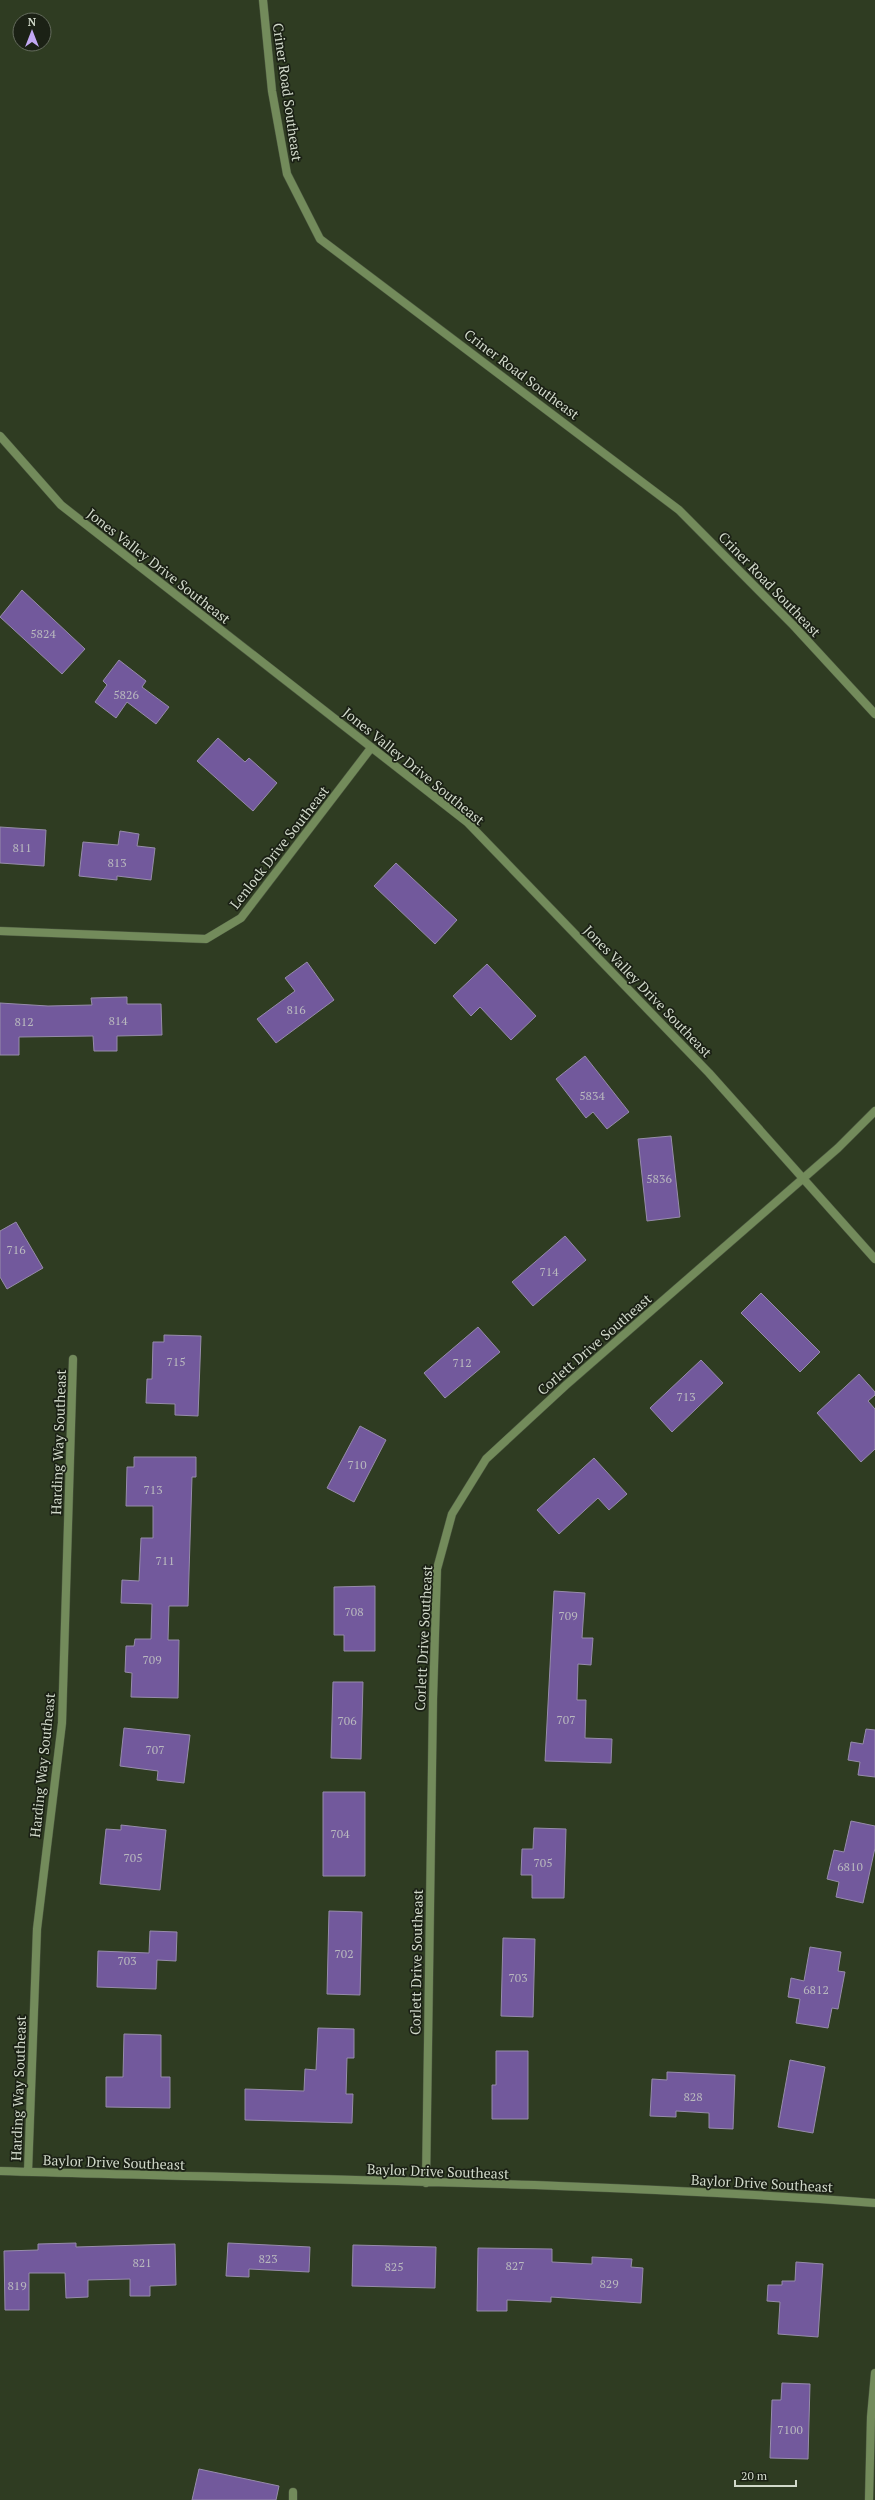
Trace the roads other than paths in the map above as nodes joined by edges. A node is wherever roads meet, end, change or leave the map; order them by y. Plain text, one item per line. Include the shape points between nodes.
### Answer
1 (263, 0) edge
2 (0, 436) edge
3 (875, 714) edge
4 (371, 748) junction
5 (0, 931) edge
6 (875, 1111) edge
7 (803, 1178) junction
8 (875, 1259) edge
9 (73, 1359) dead end
10 (0, 2171) edge
11 (28, 2172) junction
12 (426, 2183) junction
13 (875, 2203) edge
14 (875, 2373) edge
15 (869, 2500) edge

1 - 3 street, Criner Road Southeast via 272,91 287,174 320,239 679,510 793,625
2 - 4 street, Jones Valley Drive Southeast via 61,505
4 - 5 street, Lenlock Drive Southeast via 242,918 206,939
4 - 7 street, Jones Valley Drive Southeast via 467,822 709,1072
6 - 7 street, Corlett Drive Southeast
7 - 8 street, Jones Valley Drive Southeast
7 - 12 street, Corlett Drive Southeast via 566,1385 486,1459 452,1514 437,1569
9 - 11 street, Harding Way Southeast via 62,1723 37,1929
10 - 11 street, Baylor Drive Southeast
11 - 12 street, Baylor Drive Southeast
12 - 13 street, Baylor Drive Southeast via 773,2195
14 - 15 street

